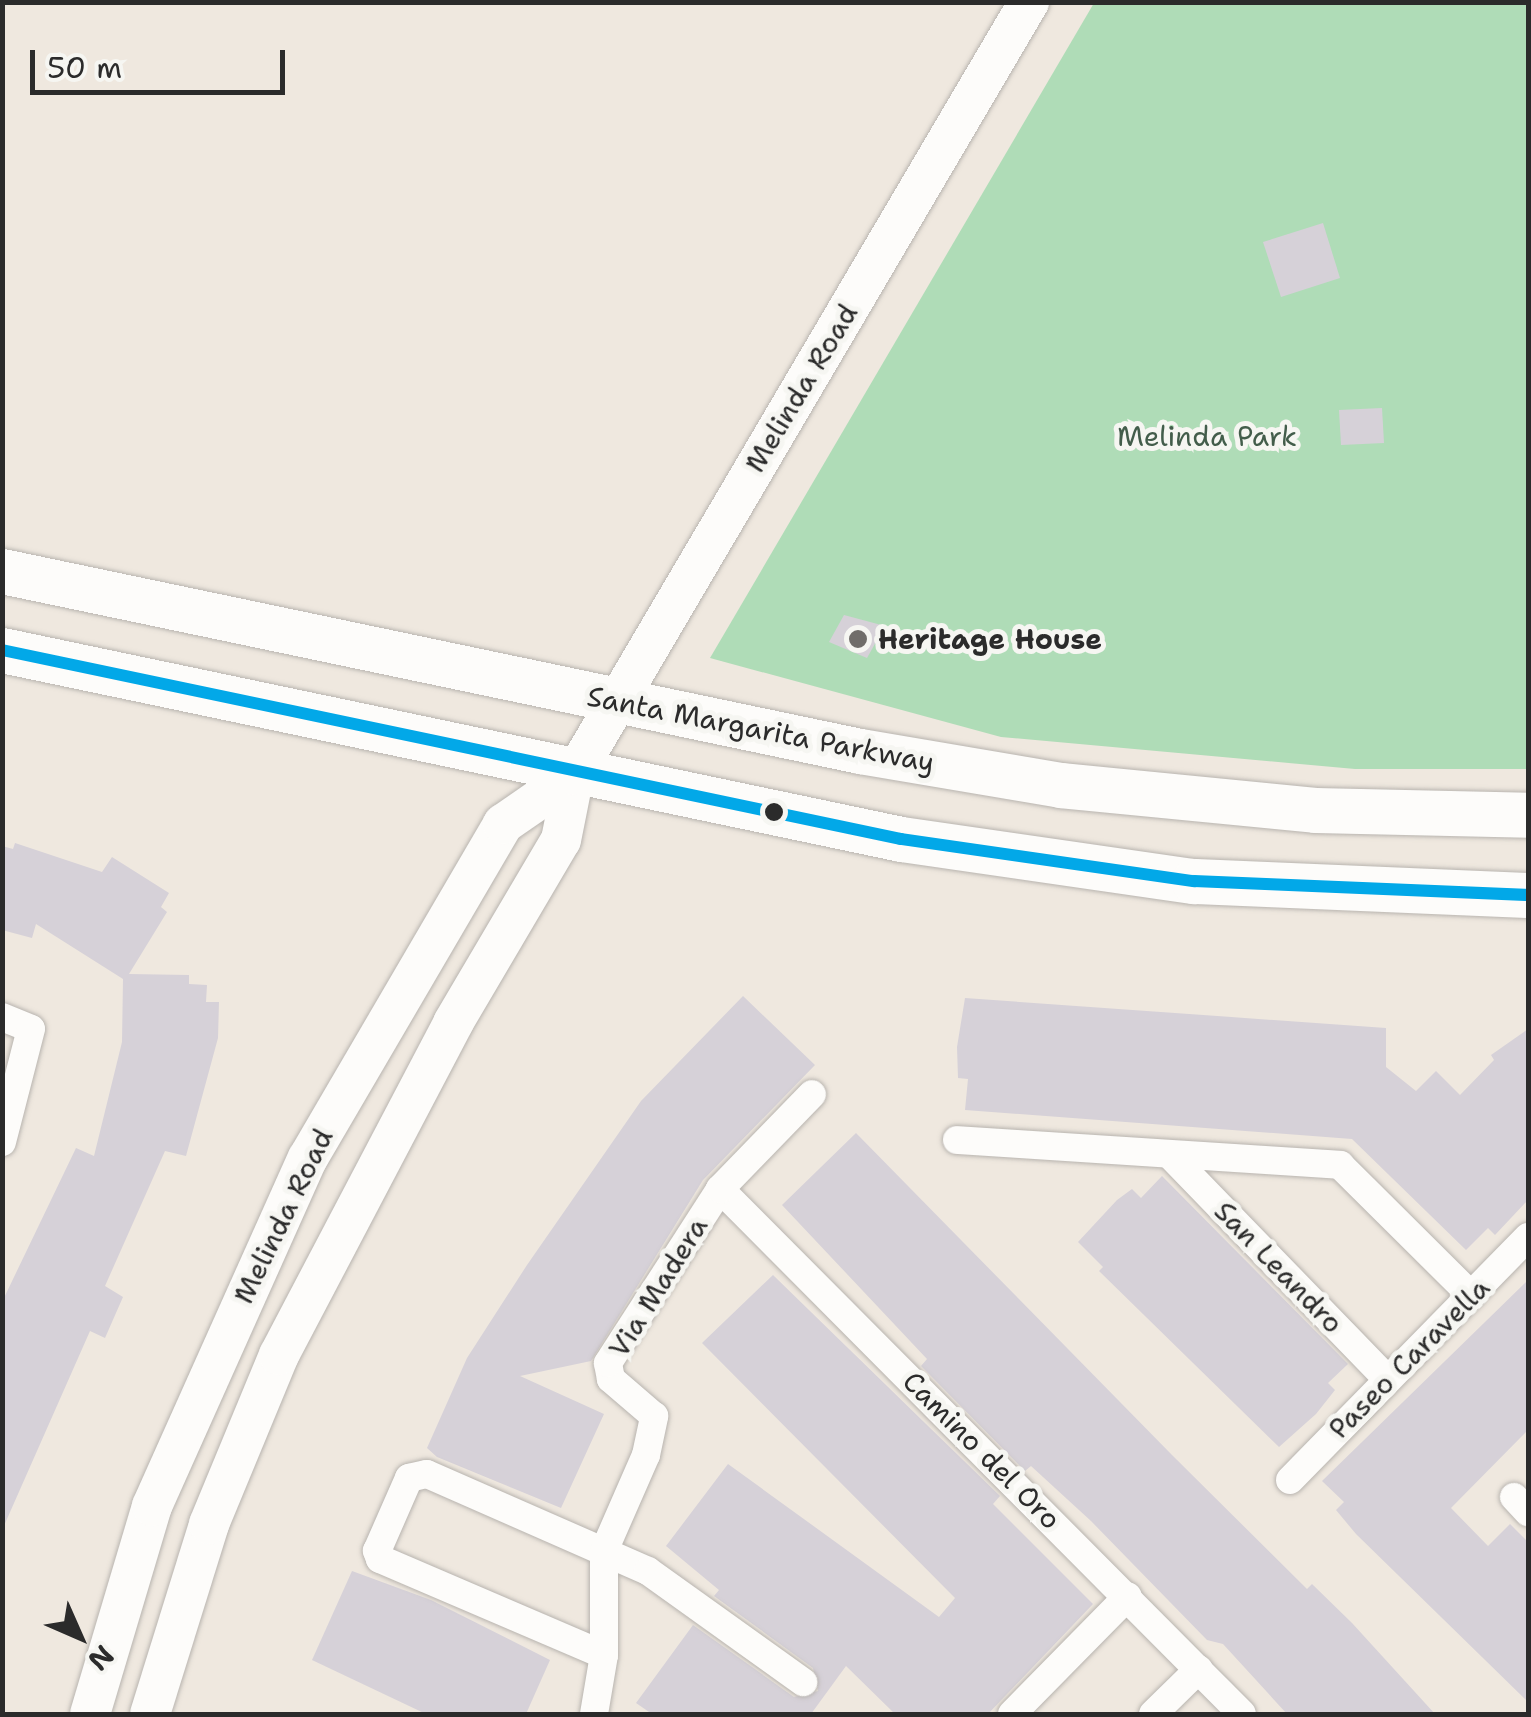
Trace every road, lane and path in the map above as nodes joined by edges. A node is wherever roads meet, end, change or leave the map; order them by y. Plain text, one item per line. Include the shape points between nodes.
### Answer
1 (1029, 2) edge
2 (2, 572) edge
3 (2, 650) edge
4 (615, 701) junction
5 (574, 775) junction
6 (1528, 815) edge
7 (1528, 895) edge
8 (2, 1016) edge
9 (812, 1094) dead end
10 (957, 1140) dead end
11 (2, 1142) edge
12 (1170, 1156) junction
13 (720, 1189) junction
14 (1528, 1237) edge
15 (1471, 1295) junction
16 (1388, 1379) junction
17 (1290, 1480) dead end
18 (604, 1551) junction
19 (1128, 1596) junction
20 (604, 1655) junction
21 (1199, 1668) junction
22 (803, 1682) dead end
23 (90, 1714) edge
24 (150, 1714) edge
25 (594, 1714) edge
26 (1012, 1714) edge
27 (1153, 1714) edge
28 (1242, 1714) edge

1 - 4 main road, Melinda Road
2 - 4 main road, Santa Margarita Parkway
3 - 5 main road
4 - 5 main road, Melinda Road
4 - 6 main road, Santa Margarita Parkway via 1060,785 1314,810
5 - 7 main road via 901,840 1097,869 1307,889
5 - 23 main road, Melinda Road via 503,824 308,1158 152,1506
5 - 24 main road, Melinda Road via 561,840 453,1023 279,1354 209,1524
8 - 11 street via 31,1029
9 - 13 street, Via Madera
10 - 12 street, San Leandro
12 - 15 street, San Leandro via 1340,1165
12 - 16 street, San Leandro
13 - 18 street, Via Madera via 608,1363 611,1379 654,1416 646,1455
13 - 19 street, Camino del Oro
14 - 15 street, Paseo Caravella
15 - 16 street, Paseo Caravella
16 - 17 street, Paseo Caravella
18 - 20 street, Via Madera
18 - 20 street via 418,1472 409,1478 378,1550 388,1564
18 - 22 street via 648,1570
19 - 21 street, Camino del Oro
19 - 26 street
20 - 25 street, Via Madera
21 - 27 street
21 - 28 street, Camino del Oro

